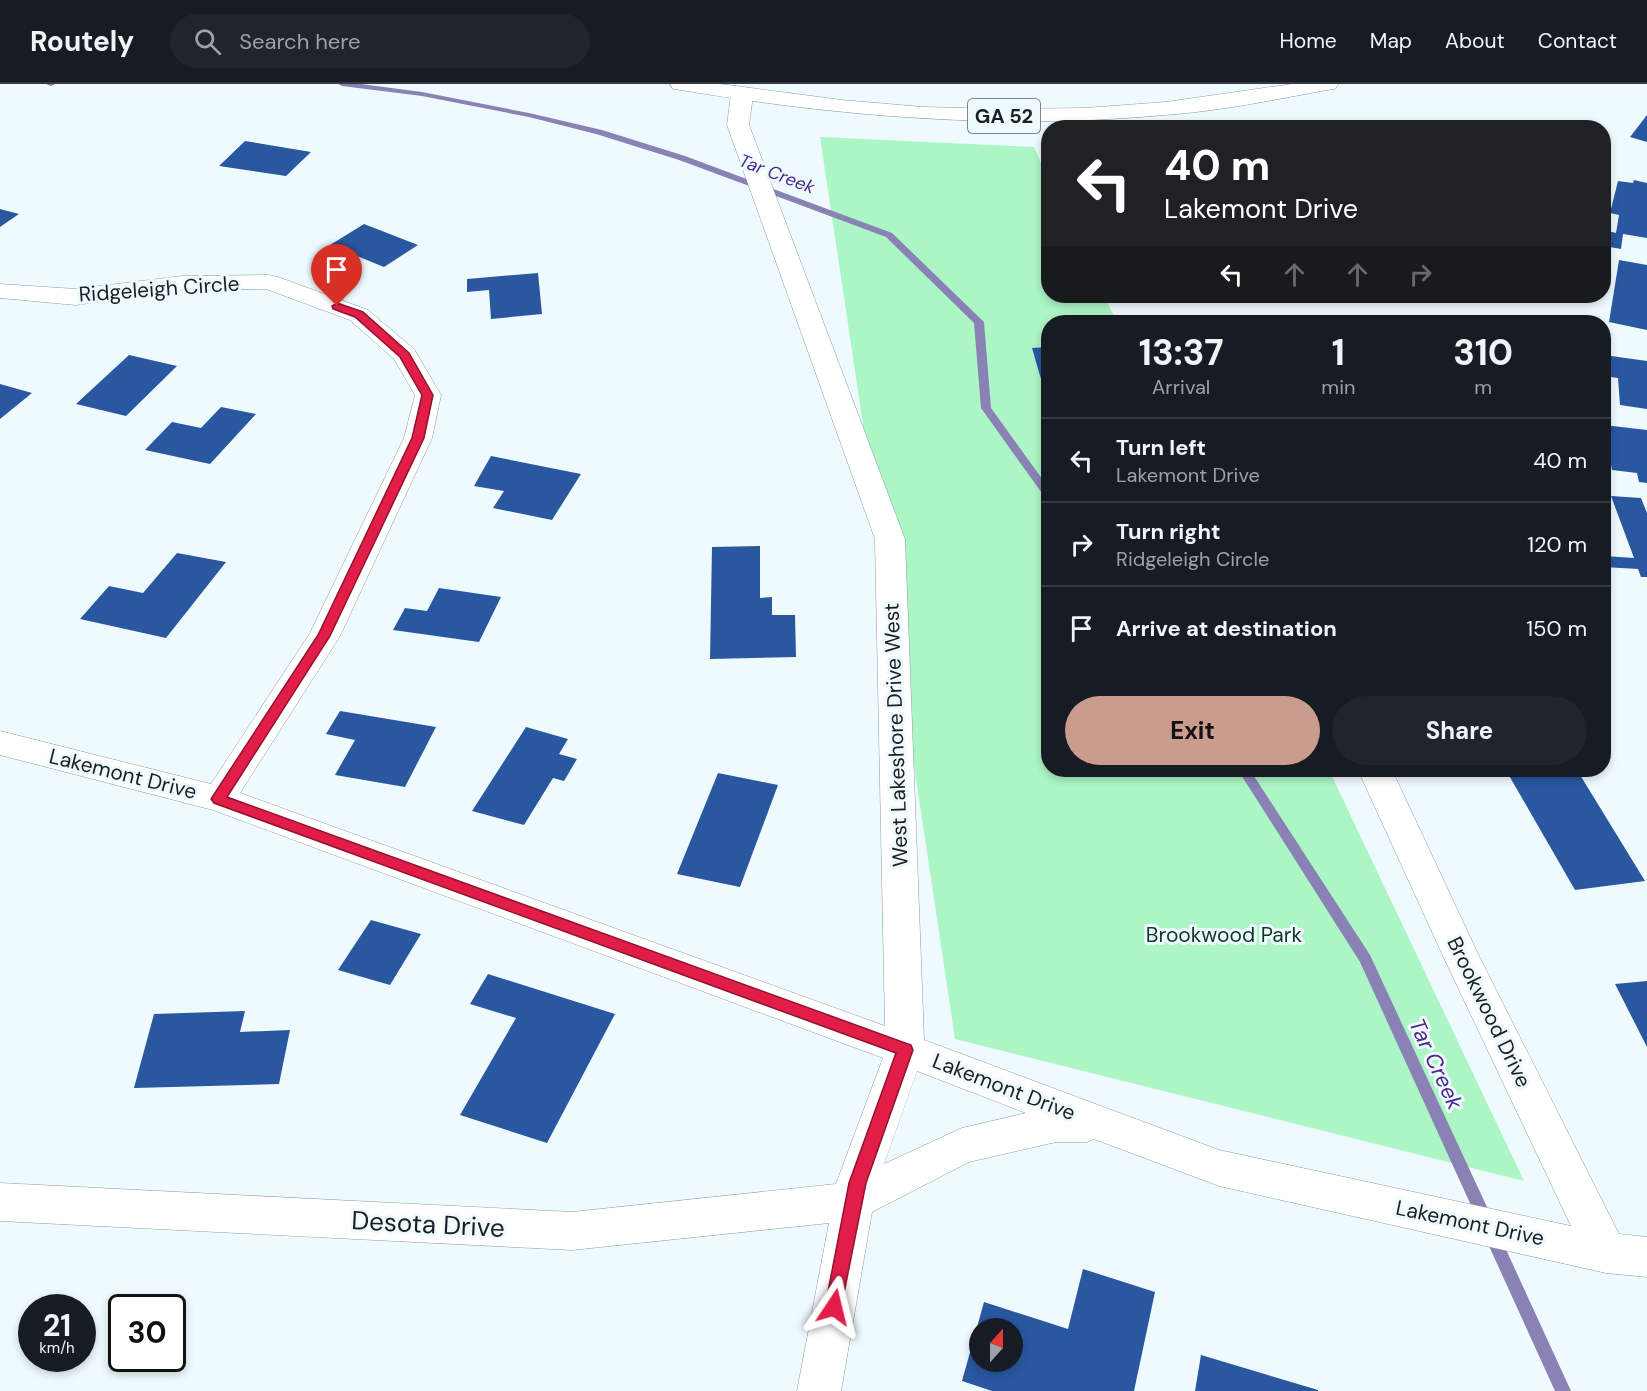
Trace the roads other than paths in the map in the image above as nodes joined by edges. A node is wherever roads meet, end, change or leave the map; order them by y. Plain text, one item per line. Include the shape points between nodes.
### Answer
1 (681, 84) edge
2 (1327, 84) edge
3 (742, 95) junction
4 (0, 291) edge
5 (0, 743) edge
6 (1378, 777) edge
7 (219, 799) junction
8 (905, 1050) junction
9 (1101, 1124) junction
10 (854, 1201) junction
11 (0, 1202) edge
12 (1606, 1253) junction
13 (1647, 1257) edge
14 (819, 1391) edge

1 - 3 street, GA 52
2 - 3 street, GA 52 via 1182,107 1060,115 943,115
3 - 8 street, West Lakeshore Drive West via 738,125 890,540
4 - 7 street, Ridgeleigh Circle via 76,297 182,283 269,282 359,315 405,355 428,395 418,438 324,636
5 - 7 street, Lakemont Drive
6 - 12 street, Brookwood Drive
7 - 8 street, Lakemont Drive
8 - 9 street, Lakemont Drive
8 - 10 street, West Lakeshore Drive West
9 - 10 street via 1056,1124 962,1146
9 - 12 street, Lakemont Drive via 1219,1168
10 - 11 street, Desota Drive via 572,1231
10 - 14 street, West Lakeshore Drive West
12 - 13 street, Lakemont Drive

